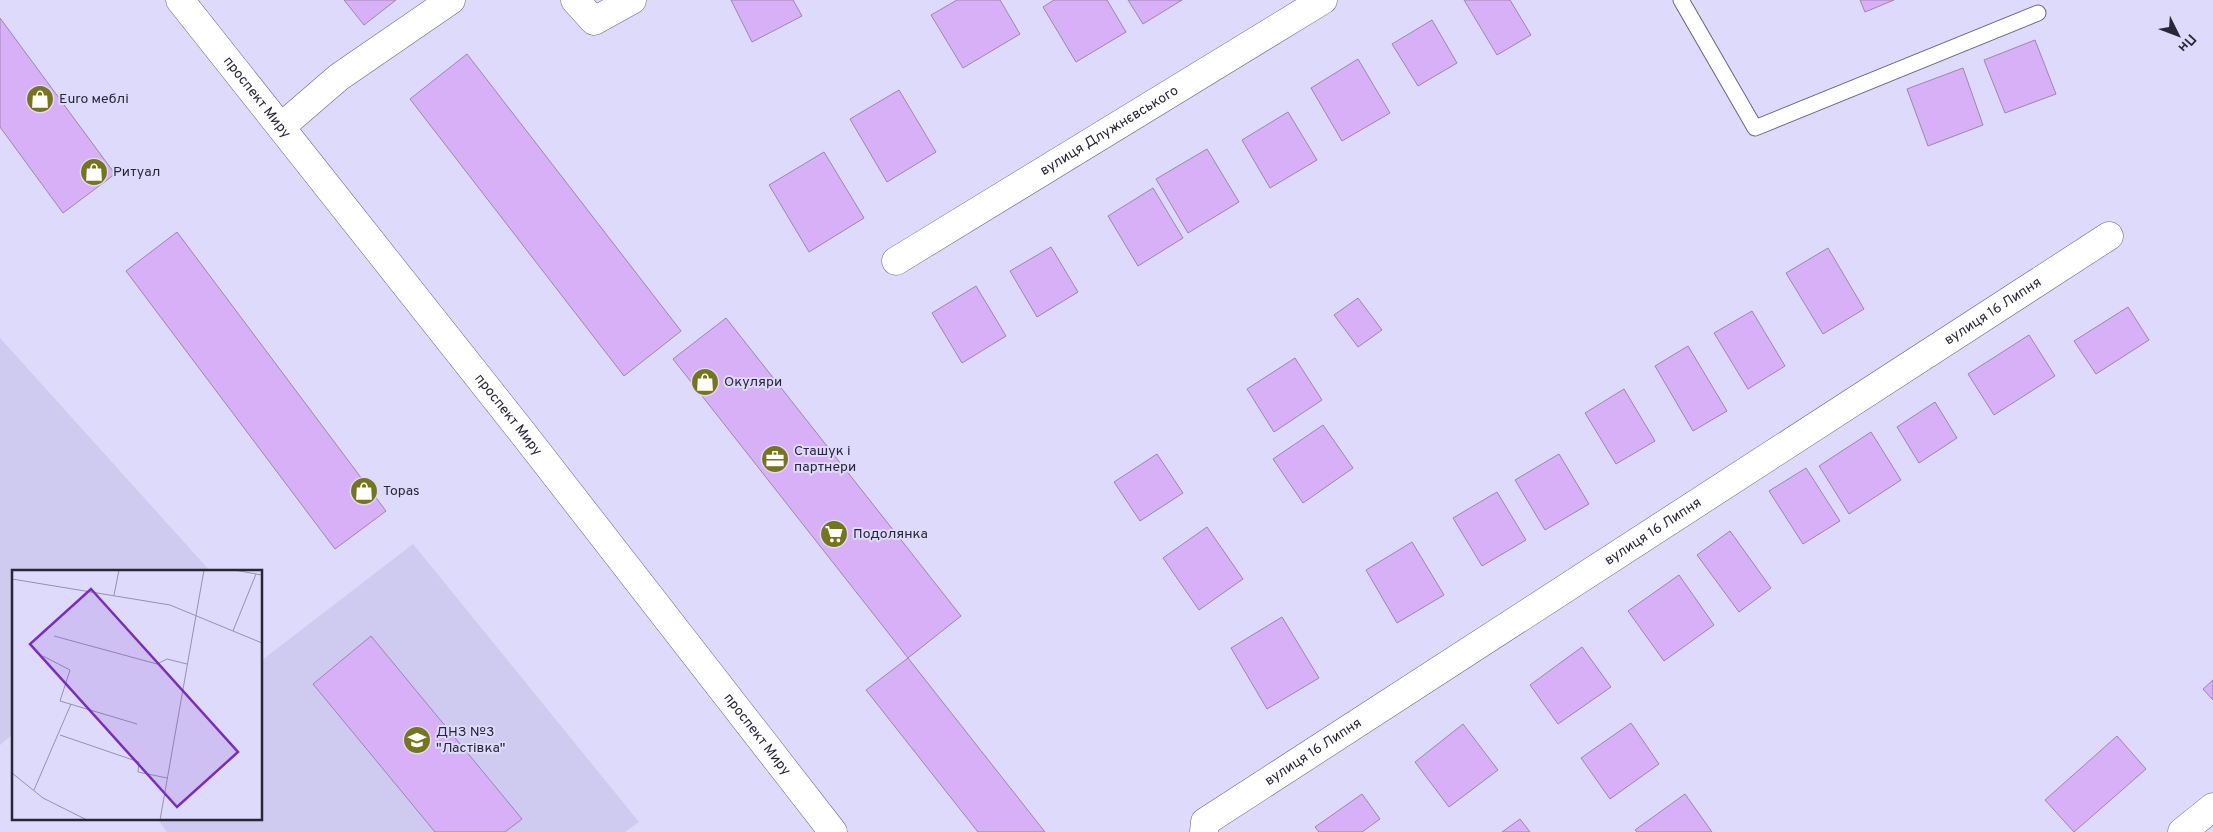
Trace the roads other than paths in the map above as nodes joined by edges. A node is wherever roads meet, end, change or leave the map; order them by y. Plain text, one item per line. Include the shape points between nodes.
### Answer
1 (180, 0) edge
2 (451, 0) edge
3 (575, 0) edge
4 (632, 0) edge
5 (1323, 0) edge
6 (1681, 0) edge
7 (2038, 13) dead end
8 (281, 127) junction
9 (2109, 236) dead end
10 (896, 262) dead end
11 (2213, 807) edge
12 (833, 832) edge
13 (1204, 832) edge
14 (2182, 832) edge

1 - 8 street, проспект Миру
2 - 8 street via 339,77
3 - 4 street via 594,21
5 - 10 street, вулиця Длужнєвського
6 - 7 lane via 1755,128
8 - 12 street, проспект Миру
9 - 13 street, вулиця 16 Липня via 1206,822
11 - 14 street

